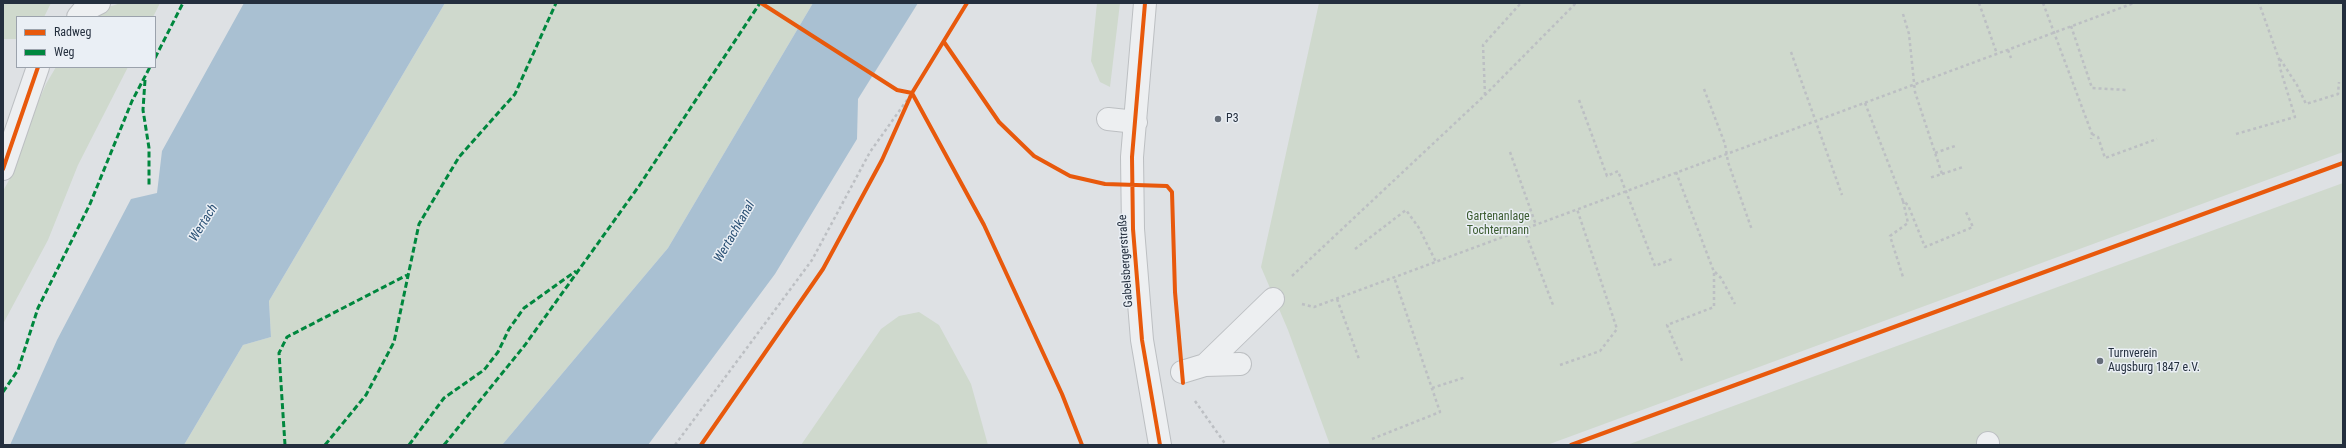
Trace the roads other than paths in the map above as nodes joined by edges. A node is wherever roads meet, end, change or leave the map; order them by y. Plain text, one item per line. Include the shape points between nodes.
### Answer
1 (99, 3) edge
2 (1145, 3) edge
3 (79, 16) edge
4 (38, 68) edge
5 (1108, 119) dead end
6 (1136, 122) junction
7 (3, 169) edge
8 (1277, 298) road end
9 (1240, 364) dead end
10 (1205, 365) junction
11 (1182, 372) dead end
12 (1160, 445) edge

1 - 3 street via 83,10
2 - 6 street, Gabelsbergerstraße
4 - 7 street
5 - 6 street
6 - 12 street, Gabelsbergerstraße via 1132,157 1133,229 1142,340
8 - 10 street
9 - 10 street
10 - 11 street

